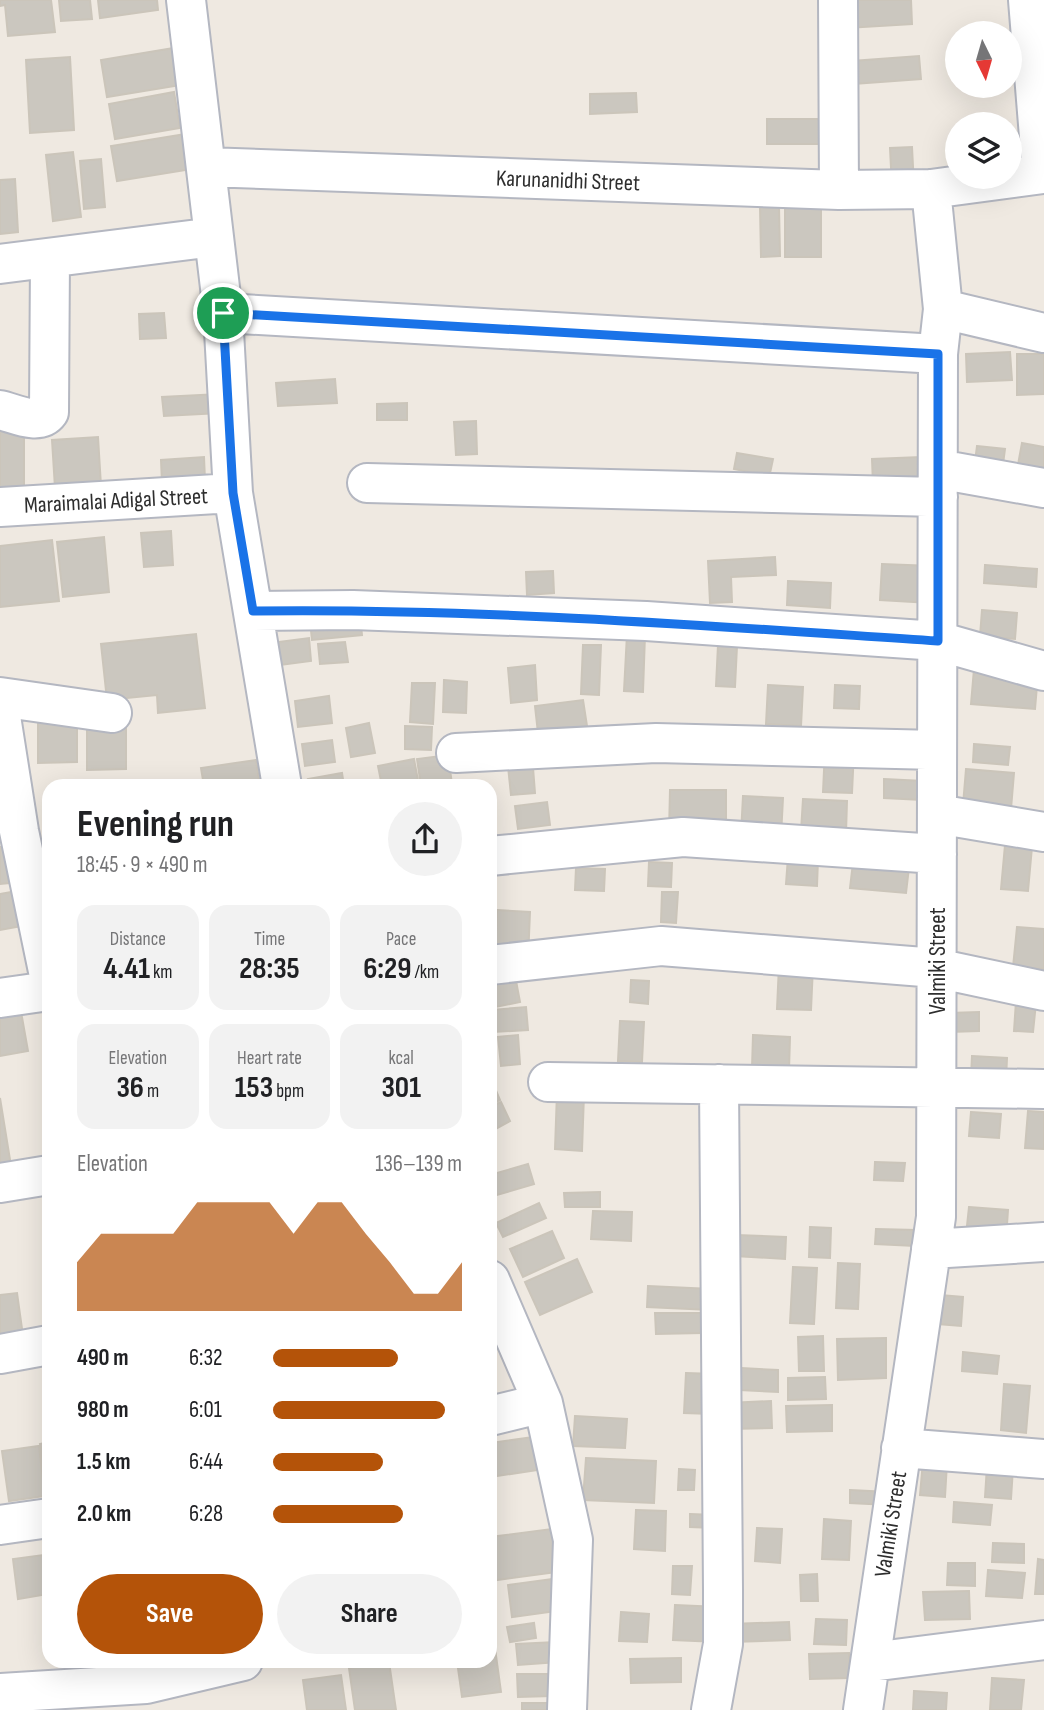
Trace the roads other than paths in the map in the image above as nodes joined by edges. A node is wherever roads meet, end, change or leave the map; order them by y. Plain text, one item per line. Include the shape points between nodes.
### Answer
1 (186, 0) edge
2 (838, 0) edge
3 (1028, 0) edge
4 (206, 167) junction
5 (1043, 174) edge
6 (931, 189) junction
7 (839, 190) junction
8 (214, 237) junction
9 (50, 258) junction
10 (0, 264) edge
11 (943, 309) junction
12 (223, 313) junction
13 (1044, 333) edge
14 (938, 354) junction
15 (0, 410) edge
16 (367, 483) dead end
17 (938, 483) junction
18 (1044, 488) edge
19 (233, 493) junction
20 (0, 507) edge
21 (253, 611) junction
22 (938, 641) junction
23 (1044, 671) edge
24 (0, 697) edge
25 (0, 710) edge
26 (112, 713) dead end
27 (937, 750) junction
28 (456, 753) dead end
29 (281, 779) edge
30 (937, 814) junction
31 (1044, 832) edge
32 (937, 854) junction
33 (497, 855) edge
34 (42, 942) edge
35 (497, 964) edge
36 (936, 968) junction
37 (1044, 991) edge
38 (42, 992) edge
39 (0, 998) edge
40 (548, 1082) dead end
41 (719, 1084) junction
42 (936, 1088) junction
43 (1044, 1089) edge
44 (42, 1176) edge
45 (0, 1183) edge
46 (1044, 1242) edge
47 (931, 1250) junction
48 (497, 1296) edge
49 (42, 1346) edge
50 (0, 1354) edge
51 (543, 1403) junction
52 (497, 1414) edge
53 (901, 1448) junction
54 (1044, 1459) edge
55 (42, 1519) edge
56 (0, 1525) edge
57 (1044, 1640) edge
58 (871, 1662) junction
59 (181, 1668) edge
60 (145, 1672) edge
61 (0, 1693) edge
62 (567, 1710) edge
63 (711, 1710) edge
64 (863, 1710) edge

1 - 4 street
2 - 7 street
3 - 5 street
4 - 7 street, Karunanidhi Street
4 - 8 street
5 - 6 street, Karunanidhi Street
6 - 7 street, Karunanidhi Street
6 - 11 street, Valmiki Street
8 - 9 street
8 - 12 street
9 - 10 street
9 - 15 street via 49,412 37,419
11 - 13 street
11 - 14 street, Valmiki Street
12 - 14 street
12 - 19 street
14 - 17 street, Valmiki Street
16 - 17 street
17 - 18 street
17 - 22 street, Valmiki Street
19 - 20 street, Maraimalai Adigal Street
19 - 21 street
21 - 22 street via 353,610 646,621
21 - 29 street
22 - 23 street
22 - 27 street, Valmiki Street
24 - 26 street
25 - 34 street
27 - 28 street via 656,743
27 - 30 street, Valmiki Street
30 - 31 street
30 - 32 street, Valmiki Street
32 - 33 street via 683,837
32 - 36 street, Valmiki Street
35 - 36 street via 661,946
36 - 37 street
36 - 42 street, Valmiki Street
38 - 39 street
40 - 41 street
41 - 42 street
41 - 63 street via 723,1644
42 - 43 street
42 - 47 street, Valmiki Street via 936,1217
44 - 45 street
46 - 47 street
47 - 53 street, Valmiki Street
48 - 51 street
49 - 50 street
51 - 52 street
51 - 62 street via 573,1540
53 - 54 street
53 - 58 street, Valmiki Street
55 - 56 street
57 - 58 street
58 - 64 street, Valmiki Street
59 - 60 street
60 - 61 street

